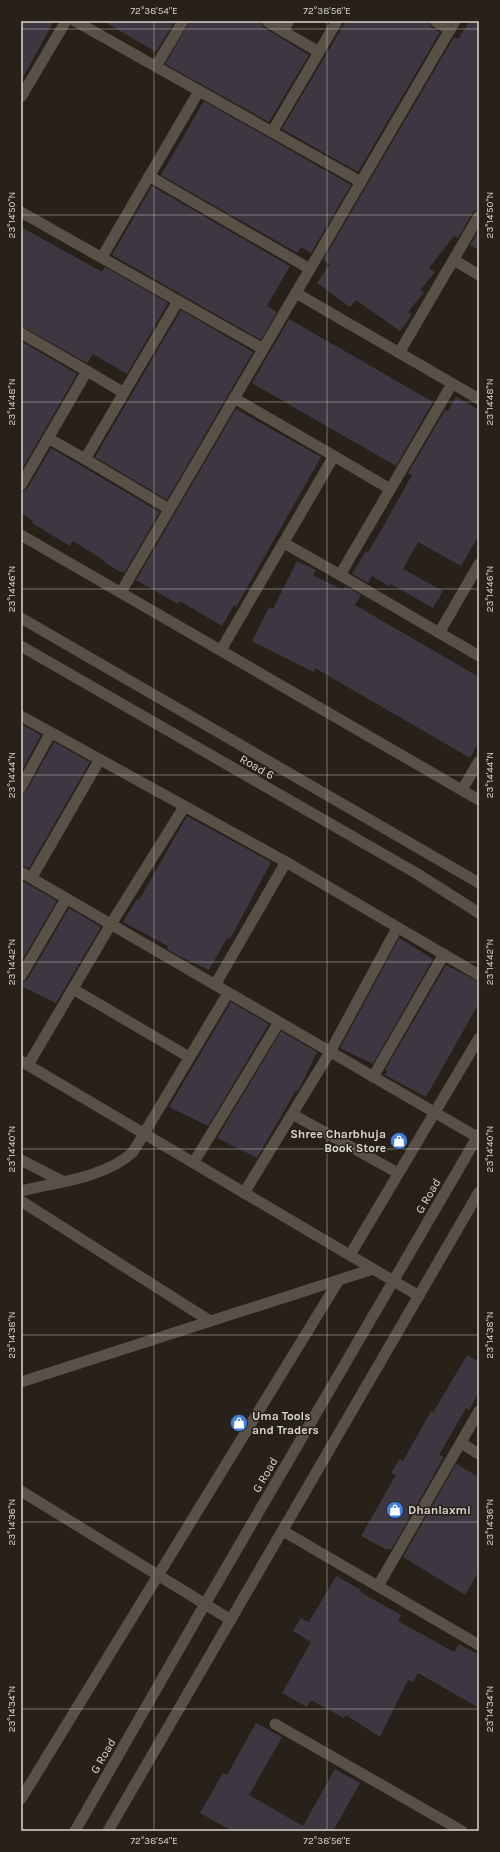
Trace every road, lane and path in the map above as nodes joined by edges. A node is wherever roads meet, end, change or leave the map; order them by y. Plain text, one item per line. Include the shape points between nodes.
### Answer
1 (66, 21) edge
2 (75, 21) edge
3 (183, 21) edge
4 (267, 21) edge
5 (337, 21) edge
6 (435, 21) edge
7 (453, 25) edge
8 (286, 26) edge
9 (319, 52) junction
10 (156, 66) junction
11 (199, 91) junction
12 (21, 97) edge
13 (272, 132) junction
14 (149, 176) junction
15 (361, 182) junction
16 (21, 212) edge
17 (479, 216) edge
18 (102, 257) junction
19 (454, 260) junction
20 (310, 269) junction
21 (479, 275) edge
22 (296, 293) junction
23 (178, 300) junction
24 (21, 333) edge
25 (263, 349) junction
26 (399, 353) junction
27 (87, 371) junction
28 (452, 384) junction
29 (124, 393) junction
30 (234, 398) junction
31 (479, 399) edge
32 (48, 438) junction
33 (334, 456) junction
34 (85, 460) junction
35 (21, 484) edge
36 (390, 489) junction
37 (170, 508) junction
38 (21, 535) edge
39 (284, 543) junction
40 (479, 564) edge
41 (340, 575) junction
42 (121, 592) junction
43 (21, 618) edge
44 (439, 632) junction
45 (21, 646) edge
46 (221, 650) junction
47 (479, 656) edge
48 (21, 716) edge
49 (50, 734) junction
50 (99, 760) junction
51 (479, 761) edge
52 (21, 787) edge
53 (462, 790) junction
54 (479, 800) edge
55 (184, 807) junction
56 (286, 862) junction
57 (21, 872) edge
58 (32, 878) junction
59 (479, 883) edge
60 (66, 899) junction
61 (479, 913) edge
62 (111, 924) junction
63 (397, 928) junction
64 (444, 954) junction
65 (479, 975) edge
66 (21, 976) edge
67 (215, 985) junction
68 (73, 989) junction
69 (228, 993) junction
70 (279, 1022) junction
71 (479, 1038) edge
72 (330, 1052) junction
73 (189, 1057) junction
74 (24, 1063) edge
75 (374, 1077) junction
76 (434, 1112) junction
77 (292, 1114) junction
78 (143, 1133) junction
79 (478, 1136) edge
80 (21, 1160) edge
81 (194, 1162) junction
82 (398, 1174) junction
83 (62, 1181) junction
84 (21, 1190) edge
85 (479, 1192) edge
86 (244, 1193) junction
87 (21, 1201) edge
88 (350, 1255) junction
89 (373, 1269) junction
90 (339, 1280) junction
91 (394, 1281) junction
92 (419, 1296) junction
93 (210, 1321) junction
94 (21, 1382) edge
95 (479, 1411) edge
96 (461, 1443) junction
97 (479, 1454) edge
98 (21, 1491) edge
99 (283, 1531) junction
100 (157, 1575) junction
101 (378, 1586) junction
102 (205, 1604) junction
103 (231, 1620) junction
104 (479, 1645) edge
105 (275, 1724) dead end
106 (21, 1799) edge
107 (75, 1831) edge
108 (108, 1831) edge
109 (462, 1831) edge

1 - 12 street
2 - 10 street
3 - 10 street
4 - 8 street
5 - 9 street
6 - 7 street
7 - 15 street
8 - 9 street
9 - 13 street
10 - 11 street
11 - 13 street
11 - 14 street
13 - 15 street
14 - 18 street
14 - 20 street
15 - 20 street
16 - 18 street
17 - 19 street
18 - 23 street
19 - 21 street
19 - 26 street
20 - 22 street
22 - 25 street
22 - 26 street
23 - 25 street
23 - 29 street
24 - 27 street
25 - 30 street
26 - 28 street
27 - 29 street
27 - 32 street
28 - 31 street
28 - 36 street
29 - 34 street
30 - 33 street
30 - 37 street
32 - 34 street
32 - 35 street
33 - 36 street
33 - 39 street
34 - 37 street
36 - 41 street
37 - 42 street
38 - 42 street
39 - 41 street
39 - 46 street
40 - 44 street
41 - 44 street
42 - 46 street
43 - 59 street, Road 6
44 - 47 street
45 - 61 street, Road 6 via 416,873
46 - 53 street
48 - 49 street
49 - 50 street
49 - 52 street
50 - 55 street
50 - 58 street
51 - 53 street
53 - 54 street
55 - 56 street
55 - 62 street
56 - 63 street
56 - 67 street
57 - 58 street
58 - 60 street
60 - 62 street
60 - 66 street
62 - 67 street
62 - 68 street
63 - 64 street
63 - 72 street
64 - 65 street
64 - 75 street
67 - 69 street
68 - 73 street
68 - 74 street
69 - 70 street
69 - 73 street
70 - 72 street
70 - 81 street
71 - 76 street
72 - 75 street
72 - 77 street
73 - 78 street
74 - 78 street
75 - 76 street
76 - 79 street
76 - 82 street
77 - 82 street
77 - 86 street
78 - 81 street
78 - 83 street via 123,1162 104,1171
79 - 91 street, G Road
80 - 83 street
81 - 86 street
82 - 88 street
83 - 84 street
85 - 92 street
86 - 88 street
87 - 93 street
88 - 89 street
89 - 90 street
89 - 91 street
90 - 93 street
90 - 100 street
91 - 92 street
91 - 102 street, G Road
92 - 99 street
93 - 94 street
95 - 96 street
96 - 97 street
96 - 101 street
98 - 100 street
99 - 101 street
99 - 103 street
100 - 102 street
100 - 106 street
101 - 104 street
102 - 103 street
102 - 107 street, G Road
103 - 108 street
105 - 109 street

